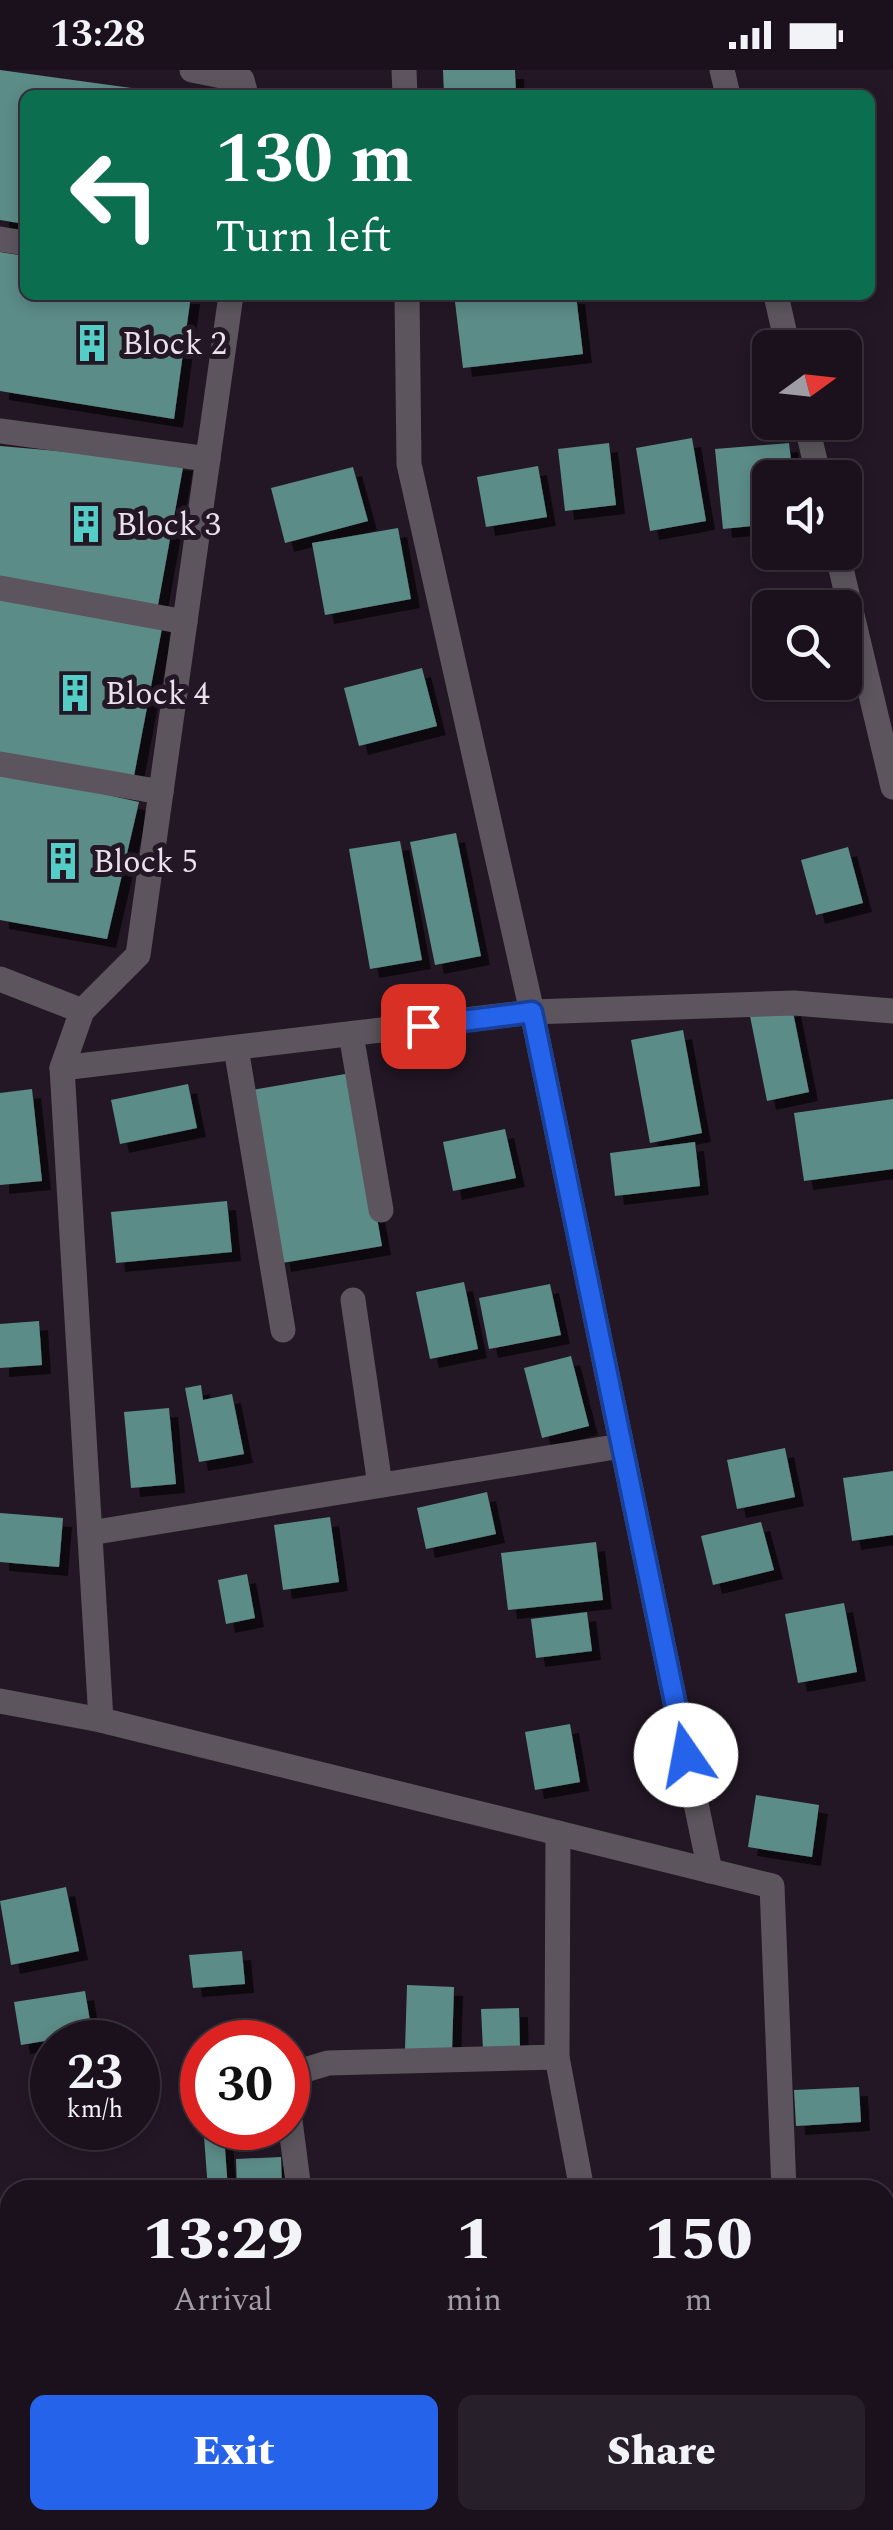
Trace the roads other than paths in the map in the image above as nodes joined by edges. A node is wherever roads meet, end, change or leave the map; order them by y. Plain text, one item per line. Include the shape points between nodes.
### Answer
1 (192, 70) edge
2 (245, 90) edge
3 (230, 300) edge
4 (407, 300) edge
5 (777, 300) edge
6 (784, 330) edge
7 (0, 431) edge
8 (208, 458) junction
9 (841, 570) edge
10 (0, 588) edge
11 (185, 622) junction
12 (0, 764) edge
13 (893, 787) edge
14 (161, 792) junction
15 (0, 978) edge
16 (82, 1011) junction
17 (893, 1011) edge
18 (532, 1012) junction
19 (351, 1034) junction
20 (236, 1048) junction
21 (62, 1068) junction
22 (381, 1210) dead end
23 (353, 1300) dead end
24 (283, 1330) dead end
25 (621, 1446) junction
26 (380, 1485) junction
27 (90, 1533) junction
28 (0, 1702) edge
29 (101, 1720) junction
30 (558, 1834) junction
31 (710, 1871) junction
32 (557, 2057) junction
33 (310, 2069) edge
34 (294, 2150) edge
35 (298, 2180) edge
36 (580, 2180) edge
37 (784, 2180) edge

1 - 2 street via 242,80
3 - 8 street
4 - 18 street via 409,464
5 - 6 street
7 - 8 street
8 - 11 street
9 - 13 street
10 - 11 street
11 - 14 street
12 - 14 street
14 - 16 street via 138,955
15 - 16 street
16 - 21 street
17 - 18 street via 794,1003
18 - 19 street
18 - 25 street
19 - 20 street
19 - 22 street
20 - 21 street
20 - 24 street
21 - 27 street
23 - 26 street
25 - 26 street
25 - 31 street
26 - 27 street
27 - 29 street
28 - 29 street
29 - 30 street
30 - 31 street
30 - 32 street
31 - 37 street via 772,1886
32 - 33 street via 328,2063
32 - 36 street
34 - 35 street

